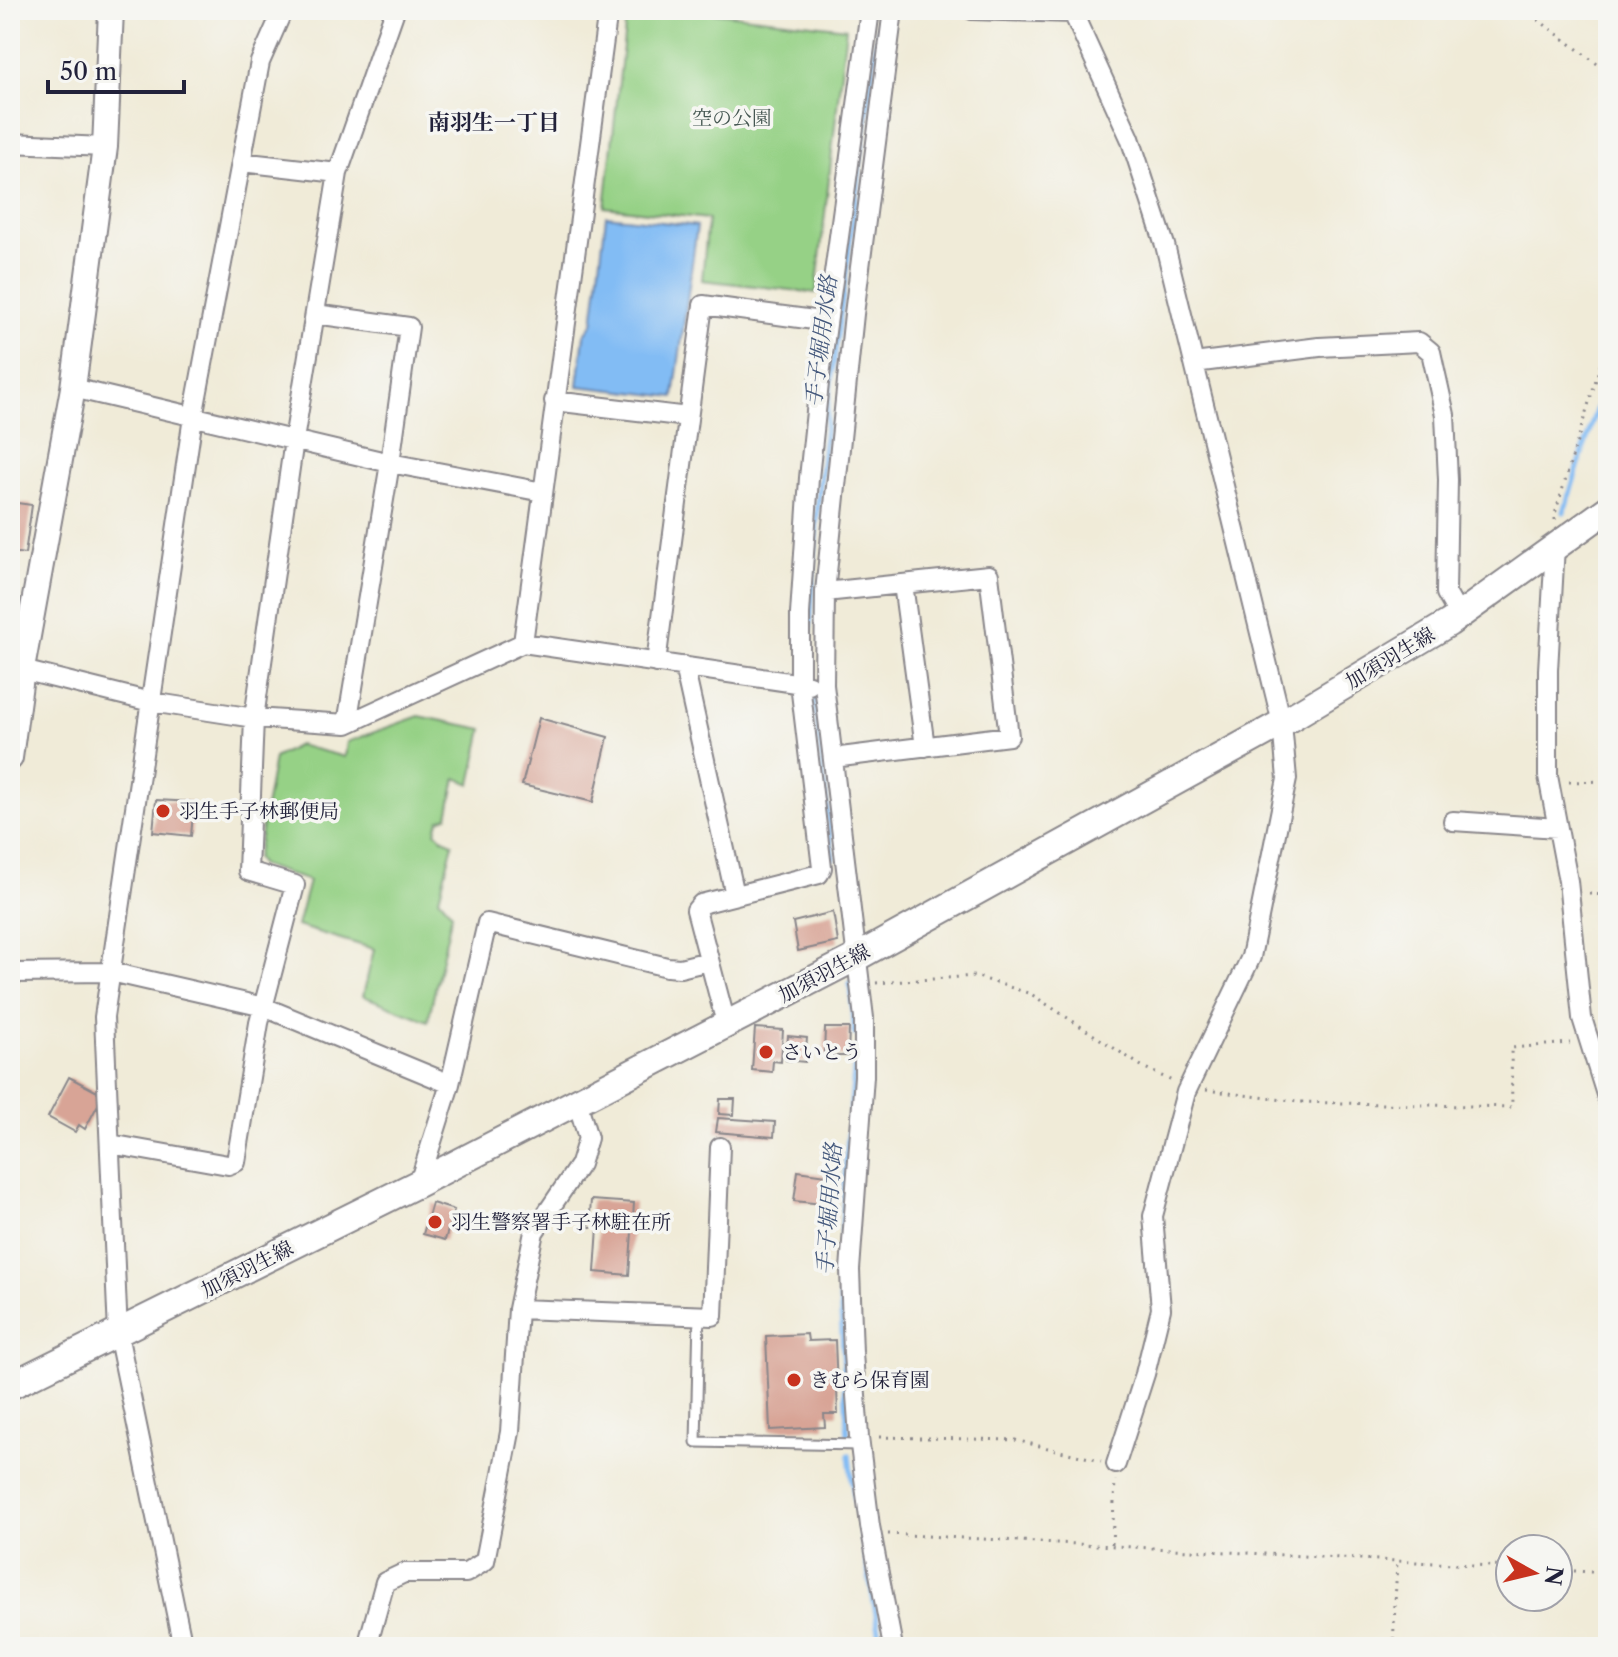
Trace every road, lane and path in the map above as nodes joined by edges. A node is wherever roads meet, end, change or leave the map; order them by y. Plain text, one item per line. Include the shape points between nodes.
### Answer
1 (111, 10) edge
2 (283, 10) edge
3 (395, 10) edge
4 (608, 10) edge
5 (870, 10) edge
6 (893, 10) edge
7 (972, 10) edge
8 (1525, 10) edge
9 (1076, 11) edge
10 (1608, 72) edge
11 (10, 143) edge
12 (105, 147) junction
13 (241, 162) junction
14 (338, 173) junction
15 (315, 314) junction
16 (814, 320) dead end
17 (1608, 340) edge
18 (1194, 363) junction
19 (73, 388) junction
20 (554, 401) junction
21 (193, 417) junction
22 (688, 417) junction
23 (294, 440) junction
24 (390, 463) junction
25 (543, 492) junction
26 (1608, 509) edge
27 (1555, 546) junction
28 (903, 584) junction
29 (825, 592) junction
30 (1459, 616) junction
31 (523, 643) junction
32 (656, 663) junction
33 (684, 666) junction
34 (16, 668) edge
35 (800, 684) junction
36 (824, 685) junction
37 (151, 702) junction
38 (254, 718) junction
39 (1282, 723) junction
40 (347, 724) junction
41 (925, 747) junction
42 (10, 758) edge
43 (833, 758) junction
44 (1608, 781) edge
45 (1549, 782) junction
46 (1453, 821) dead end
47 (1558, 828) junction
48 (735, 895) junction
49 (857, 957) junction
50 (709, 961) junction
51 (111, 972) junction
52 (10, 973) edge
53 (860, 984) junction
54 (264, 1007) junction
55 (730, 1022) junction
56 (1589, 1041) junction
57 (450, 1084) junction
58 (1188, 1088) junction
59 (577, 1101) junction
60 (1608, 1101) edge
61 (110, 1144) junction
62 (720, 1147) dead end
63 (419, 1183) junction
64 (518, 1309) junction
65 (699, 1316) junction
66 (118, 1334) junction
67 (10, 1386) edge
68 (859, 1441) junction
69 (1116, 1464) junction
70 (872, 1536) junction
71 (1112, 1545) junction
72 (1397, 1561) junction
73 (1494, 1566) edge
74 (1574, 1571) edge
75 (1608, 1573) edge
76 (183, 1647) edge
77 (367, 1647) edge
78 (893, 1647) edge
79 (1393, 1647) edge

1 - 12 street
2 - 13 street via 260,62
3 - 14 street
4 - 20 street
5 - 35 street via 819,383 800,614
6 - 29 street
7 - 9 street
8 - 10 path
9 - 18 street via 1130,138 1165,245
11 - 12 street
12 - 19 street
13 - 14 street
13 - 21 street
14 - 15 street
15 - 23 street
15 - 24 street via 409,327
16 - 22 street via 703,305
17 - 27 path via 1555,514
18 - 30 street via 1319,347 1419,342 1431,352 1445,415 1446,593
18 - 39 street
19 - 21 street
19 - 34 street
20 - 22 street
20 - 25 street
21 - 23 street
21 - 37 street
22 - 32 street
23 - 24 street
23 - 38 street
24 - 25 street
24 - 40 street
25 - 31 street
26 - 27 main road, 加須羽生線
27 - 30 main road, 加須羽生線
27 - 45 street
28 - 29 street
28 - 41 street
28 - 41 street via 989,575 1009,736
29 - 36 street
30 - 39 main road, 加須羽生線
31 - 32 street
31 - 40 street
32 - 33 street
33 - 35 street
33 - 48 street
34 - 37 street
34 - 42 street
35 - 36 street
35 - 48 street via 822,868 819,874
36 - 43 street
37 - 38 street
37 - 51 street
38 - 40 street
38 - 54 street via 248,871 295,885
39 - 49 main road, 加須羽生線
39 - 58 street via 1287,779 1251,957
41 - 43 street
43 - 49 street
44 - 45 path
45 - 47 street
46 - 47 street
47 - 56 street
48 - 50 street via 696,910
49 - 53 street
49 - 55 main road, 加須羽生線
50 - 55 street
50 - 57 street via 667,967 487,923
51 - 52 street
51 - 54 street
51 - 61 street via 104,1017
53 - 58 path via 975,976 1017,989 1143,1067
53 - 68 street via 864,1076 850,1270
54 - 57 street
54 - 61 street via 236,1162 228,1165
55 - 59 main road, 加須羽生線
56 - 58 path via 1511,1048 1512,1107 1298,1102
56 - 60 street
57 - 63 street
58 - 69 street via 1153,1216 1161,1309
59 - 63 main road, 加須羽生線
59 - 64 street via 588,1138 580,1164 534,1232
61 - 66 street
62 - 65 street via 713,1316
63 - 66 main road, 加須羽生線
64 - 65 street
64 - 77 street via 510,1432 485,1561 466,1573 404,1573 385,1582
65 - 68 lane via 696,1442
66 - 67 main road, 加須羽生線
66 - 76 street
68 - 69 path via 1015,1440
68 - 70 street
69 - 71 path
70 - 71 path
70 - 78 street
71 - 72 path
72 - 73 path
72 - 79 path
74 - 75 path

